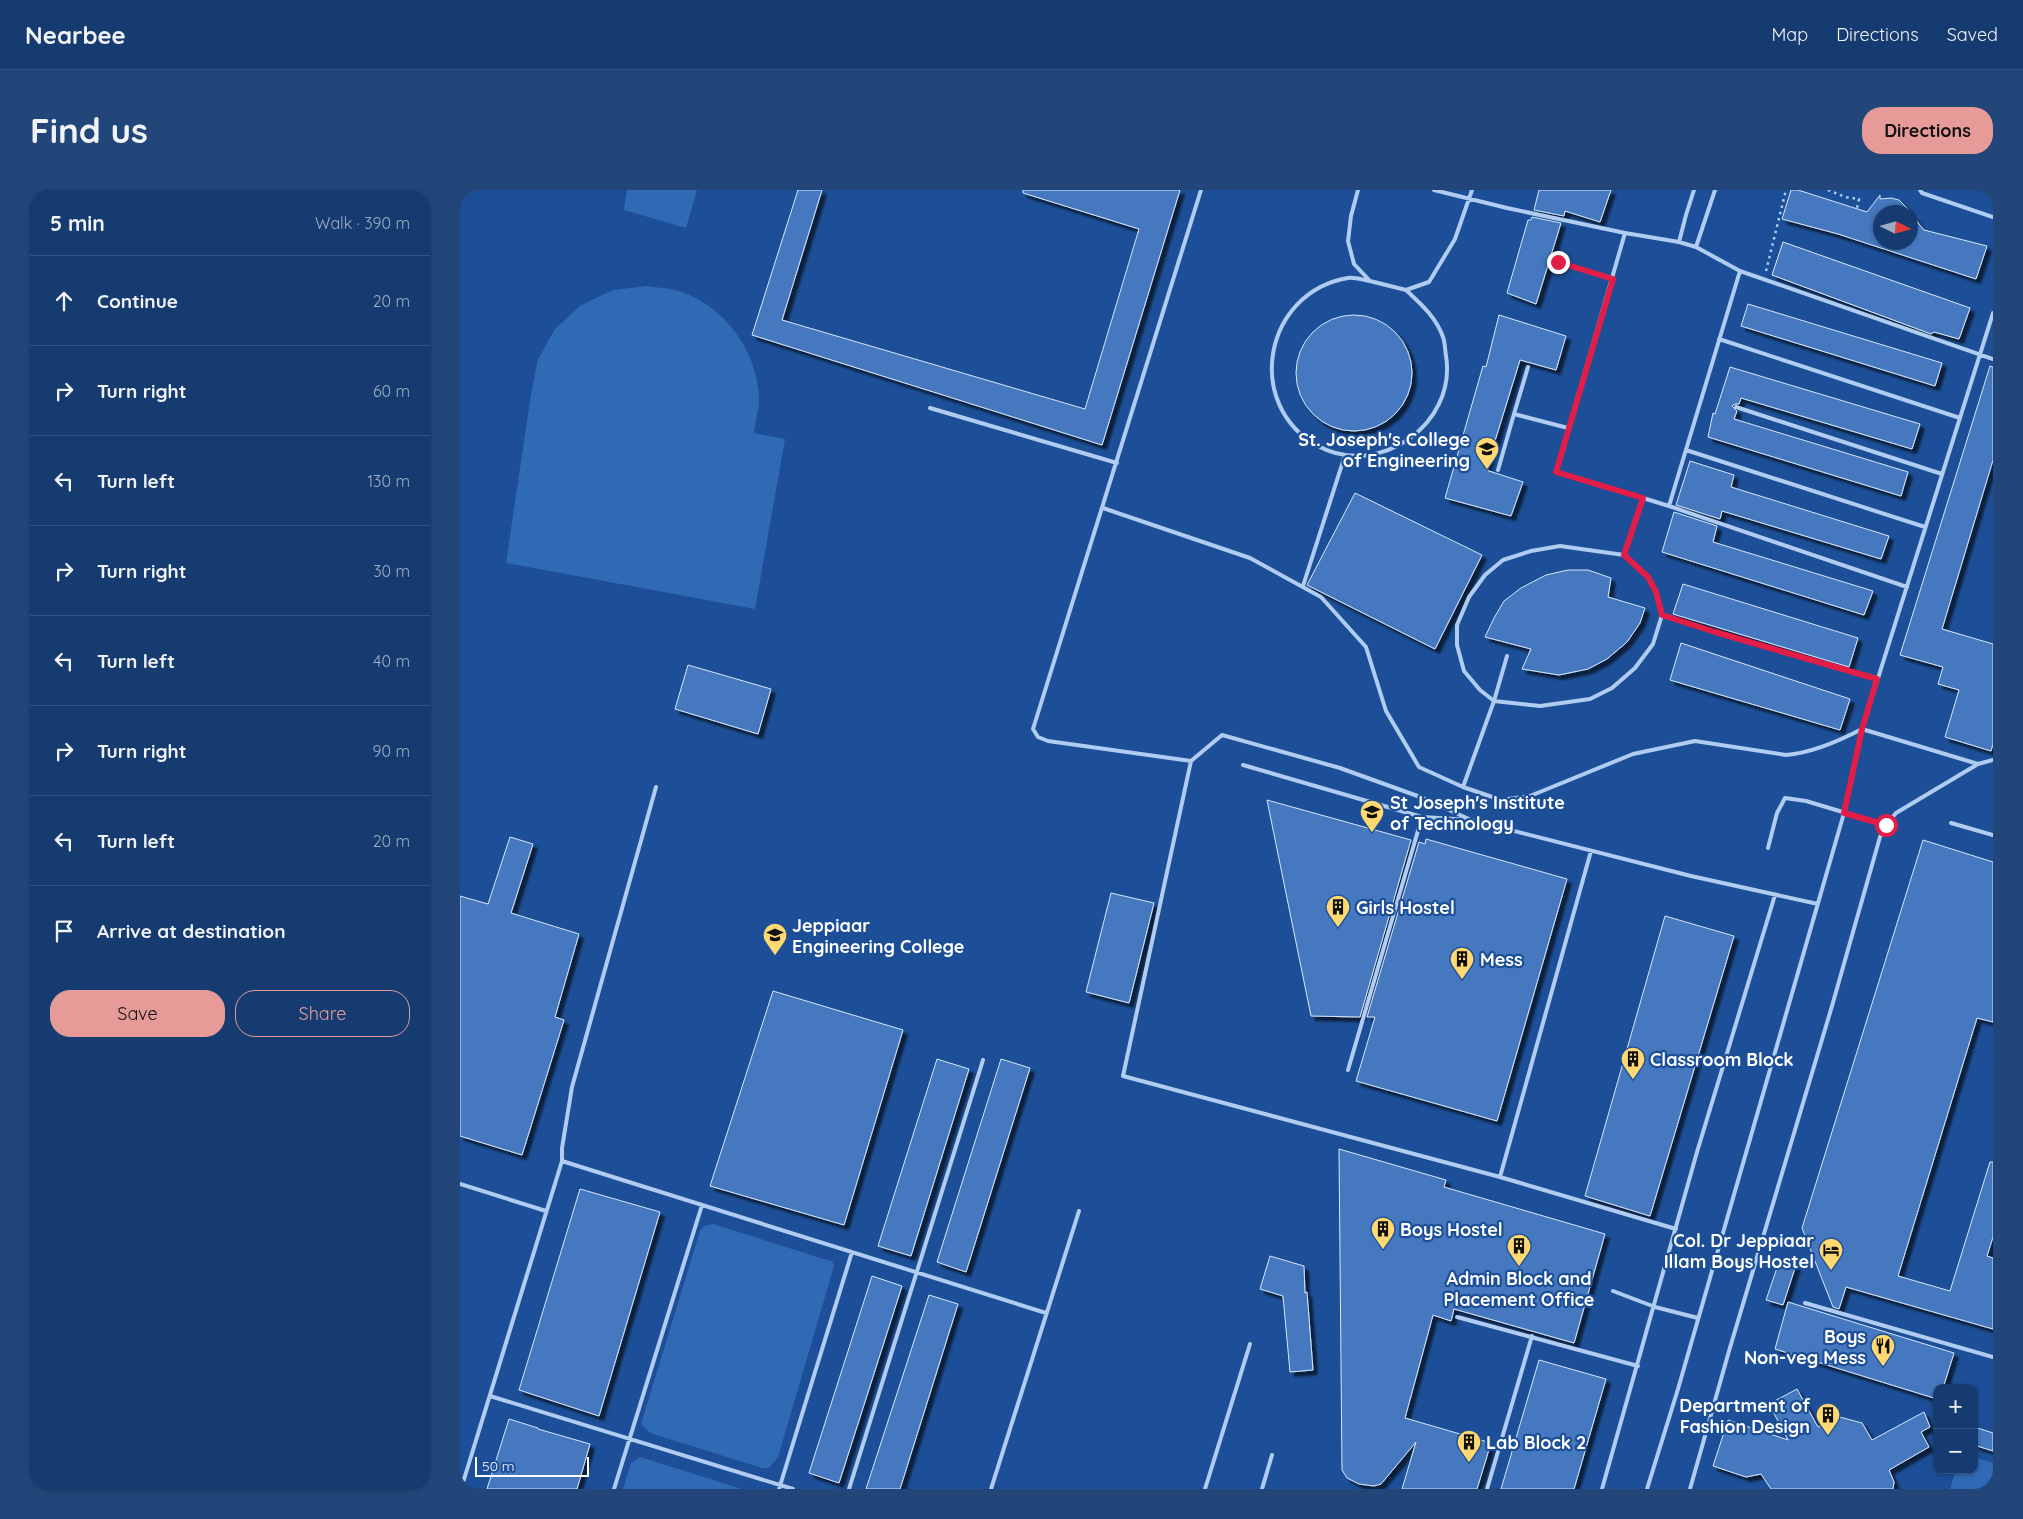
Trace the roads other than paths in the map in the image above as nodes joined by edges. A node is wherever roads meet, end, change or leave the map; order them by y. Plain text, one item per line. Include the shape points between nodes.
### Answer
1 (1201, 190) edge
2 (1358, 190) edge
3 (1434, 190) edge
4 (1472, 190) edge
5 (1694, 190) edge
6 (1715, 190) edge
7 (1920, 190) edge
8 (1470, 198) junction
9 (1993, 217) edge
10 (1626, 233) junction
11 (1679, 242) junction
12 (1696, 248) junction
13 (1558, 262) dead end
14 (1740, 271) junction
15 (1613, 279) junction
16 (1370, 281) junction
17 (1406, 290) junction
18 (1993, 313) edge
19 (1719, 339) junction
20 (1980, 355) junction
21 (1993, 359) edge
22 (1528, 367) dead end
23 (1736, 407) dead end
24 (930, 408) dead end
25 (1514, 414) junction
26 (1960, 418) junction
27 (1568, 428) junction
28 (1686, 450) junction
29 (1345, 455) junction
30 (1117, 463) junction
31 (1498, 470) dead end
32 (1942, 474) junction
33 (1643, 498) junction
34 (1669, 506) junction
35 (1103, 508) junction
36 (1925, 528) junction
37 (1624, 555) junction
38 (1302, 586) junction
39 (1907, 587) junction
40 (1662, 615) junction
41 (1507, 656) dead end
42 (1877, 679) junction
43 (1494, 700) junction
44 (1862, 729) junction
45 (1993, 760) edge
46 (1191, 761) junction
47 (1978, 764) junction
48 (1243, 765) dead end
49 (656, 787) dead end
50 (1463, 787) junction
51 (1844, 813) junction
52 (1422, 817) junction
53 (1471, 820) junction
54 (1951, 823) dead end
55 (1886, 825) junction
56 (1993, 835) edge
57 (1768, 848) dead end
58 (1591, 851) junction
59 (1775, 895) junction
60 (1818, 904) junction
61 (983, 1060) dead end
62 (1348, 1070) dead end
63 (562, 1161) junction
64 (1500, 1177) junction
65 (460, 1184) edge
66 (702, 1205) junction
67 (546, 1211) junction
68 (1079, 1211) dead end
69 (1676, 1229) junction
70 (852, 1252) junction
71 (917, 1272) junction
72 (1613, 1291) dead end
73 (1805, 1303) dead end
74 (1655, 1307) junction
75 (1046, 1314) junction
76 (1457, 1317) dead end
77 (1698, 1318) junction
78 (1532, 1336) junction
79 (1250, 1344) dead end
80 (1993, 1358) edge
81 (1638, 1366) junction
82 (490, 1396) junction
83 (630, 1439) junction
84 (1272, 1455) dead end
85 (780, 1487) edge
86 (461, 1489) edge
87 (614, 1489) edge
88 (793, 1489) edge
89 (850, 1489) edge
90 (991, 1489) edge
91 (1205, 1489) edge
92 (1262, 1489) edge
93 (1487, 1489) edge
94 (1602, 1489) edge
95 (1647, 1489) edge
96 (1690, 1489) edge

1 - 30 lane
2 - 16 lane via 1348,241 1354,264
3 - 8 lane
4 - 8 lane
5 - 11 lane
6 - 12 lane
7 - 9 lane
8 - 10 lane
8 - 17 lane via 1455,238 1429,282
10 - 11 lane
10 - 15 lane
11 - 12 lane
12 - 14 lane
13 - 15 lane
14 - 19 lane
14 - 20 lane
15 - 27 lane
16 - 17 lane
16 - 29 lane via 1349,278 1322,286 1299,301 1282,324 1272,350 1271,379 1280,406 1296,429 1318,446
17 - 29 lane via 1429,310 1444,337 1448,368 1443,398 1427,424 1404,444 1375,454
18 - 20 lane
19 - 26 lane
19 - 28 lane
20 - 21 lane
20 - 26 lane
22 - 25 lane
23 - 32 lane
24 - 30 lane
25 - 27 lane
25 - 31 lane
26 - 32 lane
27 - 33 lane via 1556,472
28 - 34 lane
28 - 36 lane
29 - 38 lane
30 - 35 lane
32 - 36 lane
33 - 34 lane
33 - 37 lane
34 - 39 lane
35 - 38 lane via 1250,558
35 - 46 lane via 1033,729 1038,737 1048,741
36 - 39 lane
37 - 40 lane via 1648,577
37 - 43 lane via 1560,546 1531,550 1504,560 1486,575 1469,597 1457,625 1457,645 1464,671 1480,690
38 - 50 lane via 1321,597 1366,647 1386,711 1419,767
39 - 42 lane
40 - 42 lane
40 - 43 lane via 1653,644 1635,668 1612,688 1590,699 1540,706
41 - 43 lane
42 - 44 lane
43 - 50 lane
44 - 47 lane
44 - 50 lane via 1841,740 1786,755 1695,741 1633,754 1530,796 1501,800
44 - 51 lane
45 - 47 lane
46 - 53 lane via 1222,734 1340,768 1423,798
46 - 64 lane via 1123,1076
47 - 55 lane via 1896,813
48 - 52 lane
49 - 63 lane via 572,1087
51 - 55 lane
51 - 57 lane via 1784,798
51 - 60 lane
52 - 53 lane
52 - 62 lane
53 - 58 lane
54 - 56 lane
55 - 96 lane
58 - 59 lane
58 - 64 lane
59 - 60 lane
59 - 69 lane
60 - 77 lane
61 - 71 lane
63 - 66 lane
63 - 67 lane
64 - 69 lane
65 - 67 lane
66 - 70 lane
66 - 83 lane
67 - 82 lane
68 - 75 lane
69 - 74 lane
70 - 71 lane
70 - 85 lane
71 - 75 lane
71 - 89 lane
72 - 74 lane
73 - 80 lane
74 - 77 lane
74 - 81 lane
75 - 90 lane
76 - 78 lane
77 - 95 lane
78 - 81 lane
78 - 93 lane
79 - 91 lane
81 - 94 lane
82 - 83 lane
82 - 86 lane
83 - 85 lane
83 - 87 lane
84 - 92 lane
85 - 88 lane

